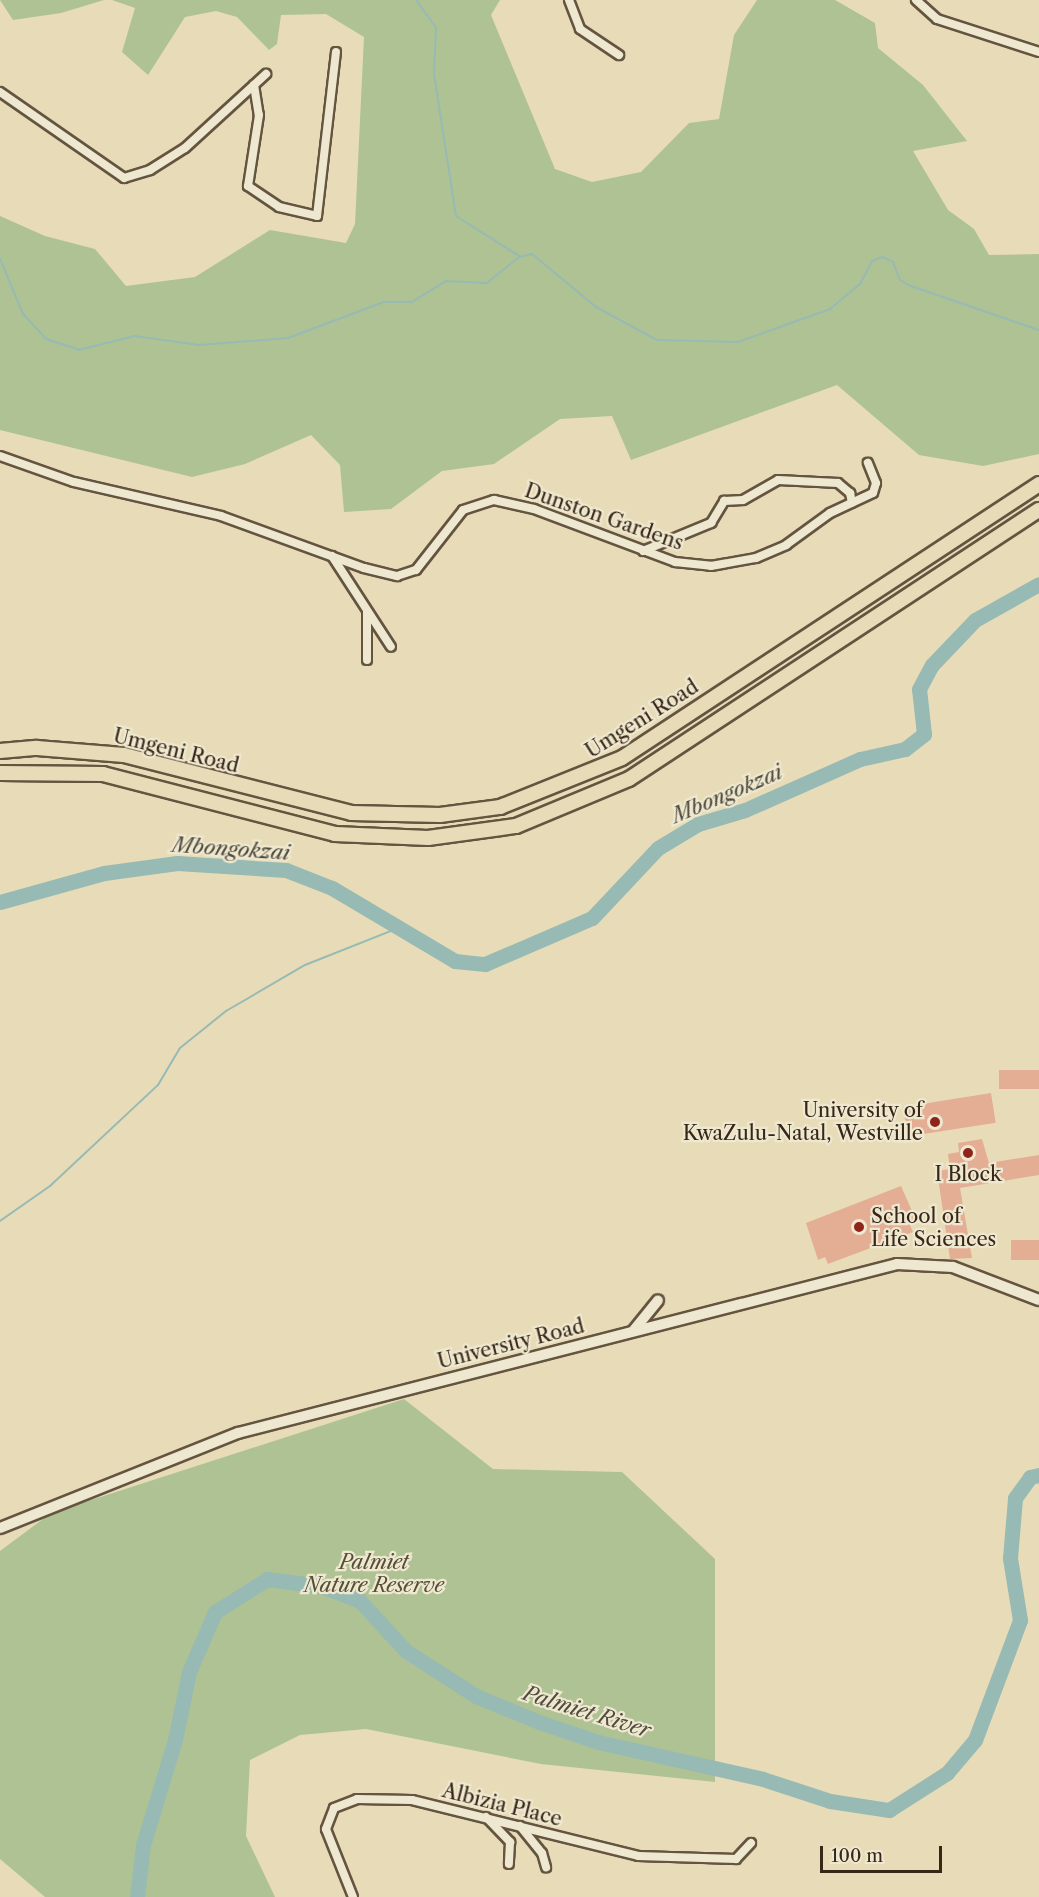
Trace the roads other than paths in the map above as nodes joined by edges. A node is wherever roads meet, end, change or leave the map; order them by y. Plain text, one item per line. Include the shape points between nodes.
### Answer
1 (569, 0) edge
2 (916, 0) edge
3 (336, 52) dead end
4 (1039, 52) edge
5 (619, 55) dead end
6 (266, 74) dead end
7 (254, 85) junction
8 (0, 92) edge
9 (0, 456) edge
10 (868, 463) dead end
11 (1039, 484) edge
12 (852, 503) junction
13 (1039, 510) edge
14 (643, 551) junction
15 (332, 556) junction
16 (367, 612) junction
17 (391, 647) dead end
18 (367, 660) dead end
19 (0, 751) edge
20 (0, 773) edge
21 (658, 1300) dead end
22 (1039, 1300) edge
23 (634, 1330) junction
24 (0, 1528) edge
25 (486, 1817) junction
26 (520, 1826) junction
27 (752, 1843) dead end
28 (509, 1864) dead end
29 (546, 1867) dead end
30 (353, 1897) edge

1 - 5 street via 580,28
2 - 4 street via 938,19
3 - 7 street via 327,162 317,216 279,207 248,186 248,163 259,115
6 - 7 street
7 - 8 street via 186,148 150,170 124,178
9 - 15 street, Dunston Gardens via 74,482 221,516
10 - 12 street, Dunston Gardens via 876,483 873,493
11 - 19 highway, Umgeni Road via 622,758 500,807 440,815 351,813 124,755 47,749
12 - 14 street, Dunston Gardens via 830,513 786,545 743,561 685,564
12 - 14 street via 850,493 838,483 778,480 743,501 724,501 711,523
13 - 20 highway, Umgeni Road via 629,779 516,826 428,838 358,837 285,824 103,774
14 - 15 street, Dunston Gardens via 534,509 494,500 463,510 422,563 406,574 377,573
15 - 16 street
16 - 17 street
16 - 18 street
21 - 23 street
22 - 23 street, University Road via 954,1267 897,1264
23 - 24 street, University Road via 238,1433
25 - 26 street, Albizia Place
25 - 28 street via 510,1842
25 - 30 street, Albizia Place via 396,1798 341,1804 329,1816 326,1829
26 - 27 street, Albizia Place via 638,1856 736,1858
26 - 29 street via 542,1853

